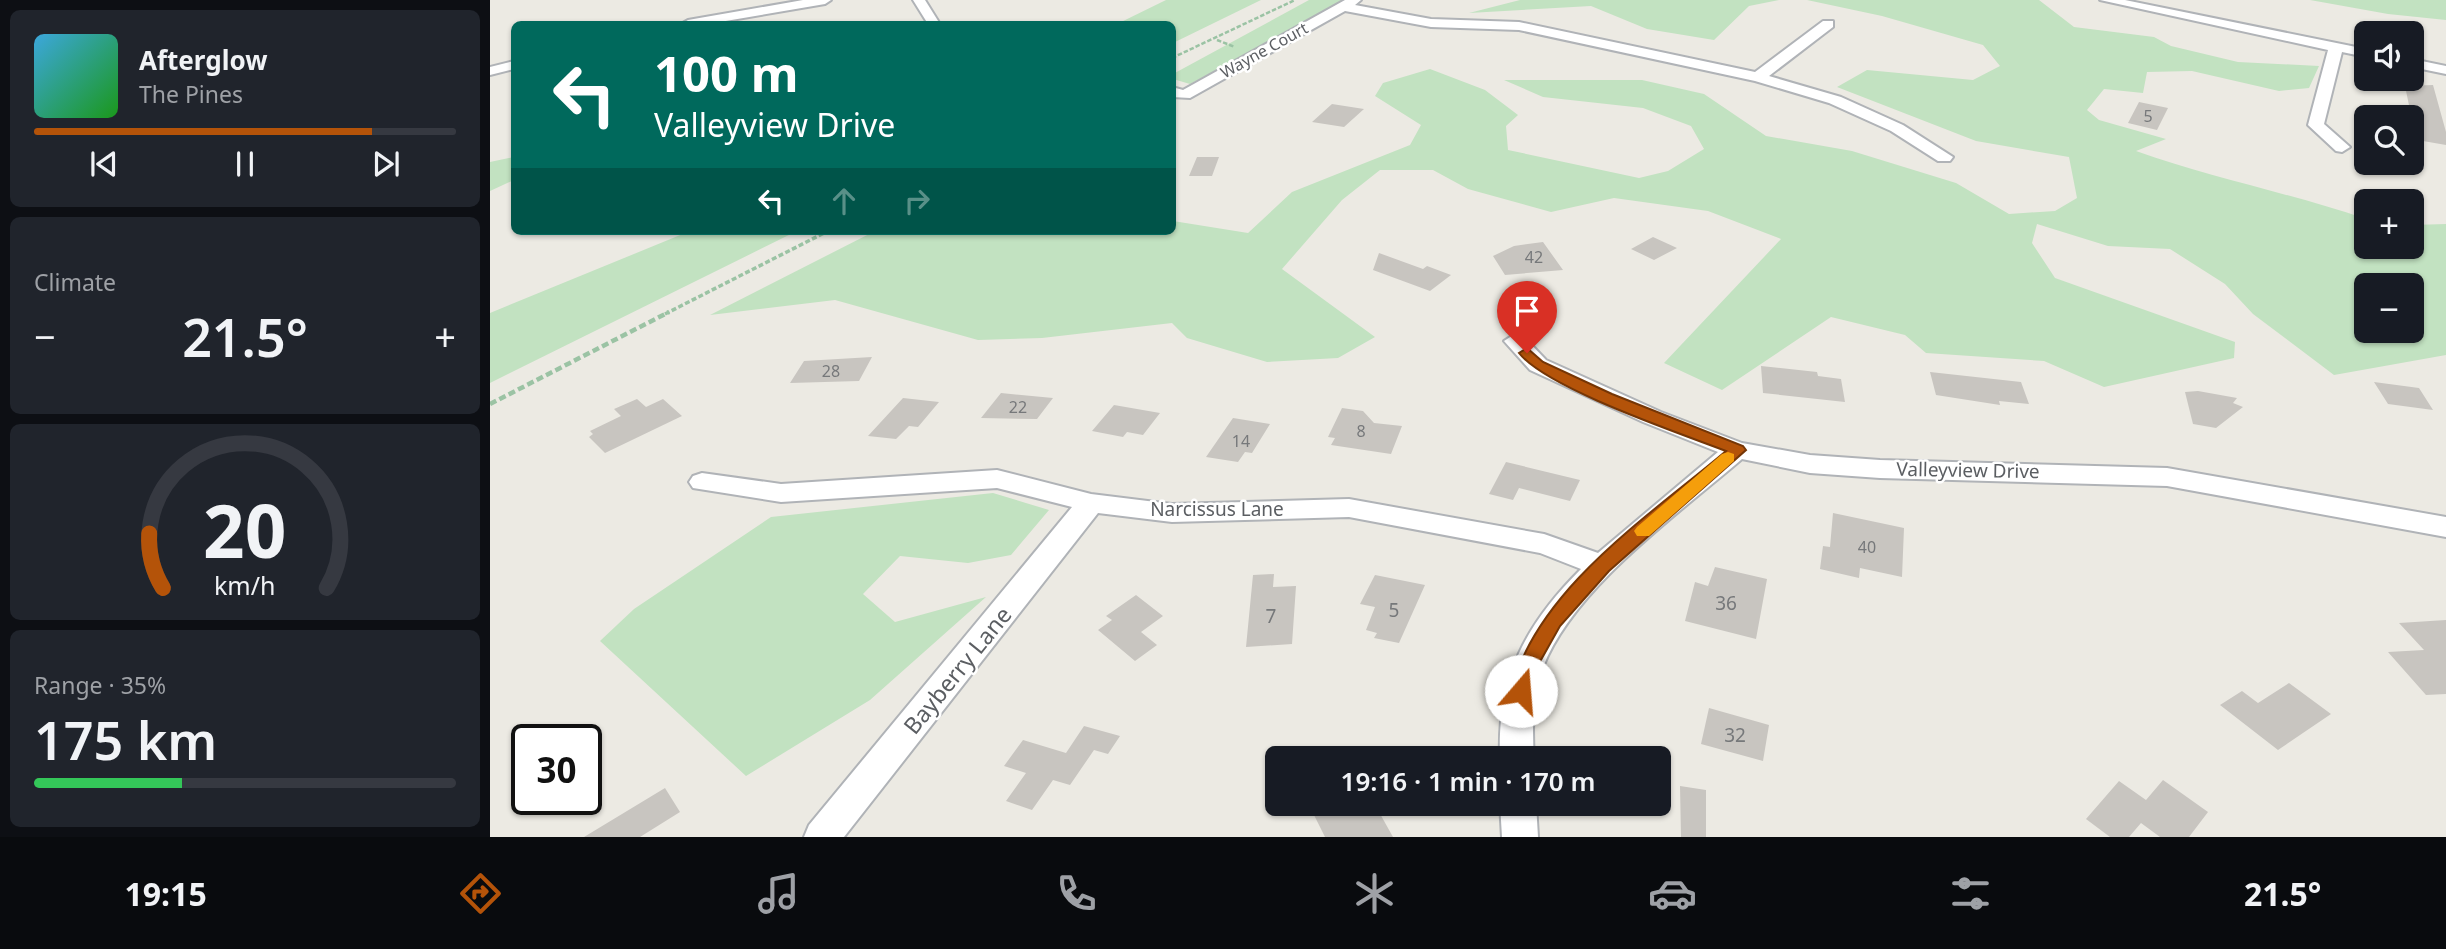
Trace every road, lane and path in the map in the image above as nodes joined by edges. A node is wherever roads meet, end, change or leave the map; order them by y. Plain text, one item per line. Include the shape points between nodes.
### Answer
1 (825, 0) edge
2 (919, 0) edge
3 (1295, 0) edge
4 (2106, 0) edge
5 (1349, 3) edge
6 (767, 5) edge
7 (700, 21) edge
8 (932, 21) edge
9 (1828, 24) dead end
10 (2336, 47) junction
11 (2354, 51) edge
12 (1176, 56) edge
13 (2424, 65) edge
14 (511, 66) edge
15 (2446, 69) edge
16 (490, 71) edge
17 (1758, 77) junction
18 (1176, 93) edge
19 (2342, 147) dead end
20 (1944, 157) dead end
21 (820, 235) edge
22 (1516, 341) dead end
23 (490, 404) edge
24 (1737, 450) junction
25 (702, 481) dead end
26 (1091, 503) junction
27 (2446, 527) edge
28 (1603, 566) junction
29 (1516, 746) edge
30 (1519, 816) edge
31 (822, 837) edge
32 (1520, 837) edge

1 - 6 street
2 - 8 street
3 - 12 path
4 - 10 street
5 - 17 street via 1431,23 1519,26
5 - 18 street, Wayne Court via 1185,95
6 - 7 street
9 - 17 street
10 - 11 street
10 - 19 street via 2316,125
13 - 15 street
14 - 16 street
17 - 20 street via 1835,100 1897,128
21 - 23 path
22 - 24 street, Valleyview Drive via 1538,365
24 - 27 street, Valleyview Drive via 1810,464 1880,469 2167,477
24 - 28 street
25 - 26 street, Narcissus Lane via 781,493 996,479
26 - 28 street, Narcissus Lane via 1172,513 1349,508 1544,544
26 - 31 street, Bayberry Lane
28 - 29 street via 1553,621 1527,666 1515,715
30 - 32 street

